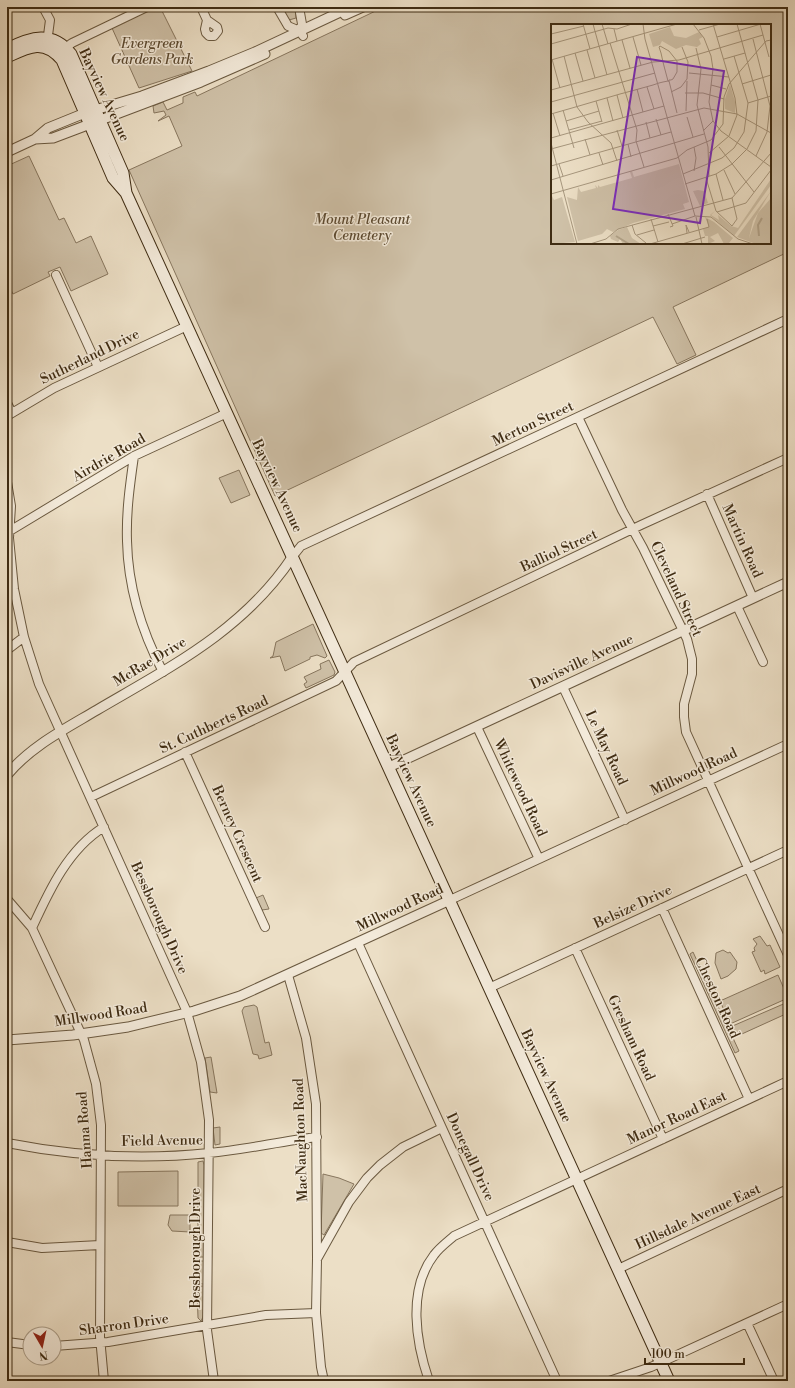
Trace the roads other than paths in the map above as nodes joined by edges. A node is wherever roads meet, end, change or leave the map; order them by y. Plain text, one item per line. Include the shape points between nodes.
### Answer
1 (44, 7) edge
2 (147, 7) edge
3 (201, 7) edge
4 (277, 7) edge
5 (299, 7) edge
6 (351, 7) edge
7 (363, 7) edge
8 (207, 20) dead end
9 (301, 33) junction
10 (47, 43) junction
11 (7, 49) edge
12 (62, 51) junction
13 (7, 57) edge
14 (150, 97) junction
15 (96, 109) junction
16 (85, 113) junction
17 (95, 122) junction
18 (35, 139) junction
19 (7, 152) edge
20 (56, 275) dead end
21 (788, 319) edge
22 (187, 326) junction
23 (98, 367) junction
24 (7, 403) edge
25 (227, 413) junction
26 (9, 415) edge
27 (578, 418) junction
28 (134, 456) junction
29 (788, 458) edge
30 (7, 482) edge
31 (707, 494) junction
32 (632, 529) junction
33 (9, 532) edge
34 (292, 556) junction
35 (788, 582) edge
36 (753, 598) junction
37 (737, 606) junction
38 (683, 630) junction
39 (24, 637) junction
40 (7, 650) edge
41 (763, 662) dead end
42 (345, 671) junction
43 (163, 672) junction
44 (563, 687) junction
45 (477, 727) junction
46 (60, 731) junction
47 (788, 744) edge
48 (185, 752) junction
49 (389, 767) junction
50 (7, 775) edge
51 (708, 781) junction
52 (91, 797) junction
53 (625, 820) junction
54 (104, 827) junction
55 (788, 850) edge
56 (539, 859) junction
57 (748, 868) junction
58 (7, 899) edge
59 (450, 900) junction
60 (662, 908) junction
61 (265, 927) dead end
62 (32, 928) junction
63 (358, 943) junction
64 (575, 948) junction
65 (788, 955) edge
66 (288, 975) junction
67 (489, 988) junction
68 (188, 1012) junction
69 (80, 1034) junction
70 (7, 1040) edge
71 (788, 1081) edge
72 (749, 1099) junction
73 (442, 1128) junction
74 (317, 1137) junction
75 (662, 1139) junction
76 (7, 1143) edge
77 (209, 1153) junction
78 (102, 1155) junction
79 (576, 1178) junction
80 (788, 1189) edge
81 (484, 1220) junction
82 (7, 1242) edge
83 (100, 1245) junction
84 (317, 1259) junction
85 (618, 1269) junction
86 (788, 1304) edge
87 (316, 1313) junction
88 (747, 1323) junction
89 (208, 1324) junction
90 (7, 1342) edge
91 (101, 1343) junction
92 (22, 1344) edge
93 (62, 1345) edge
94 (660, 1362) junction
95 (104, 1381) edge
96 (214, 1381) edge
97 (324, 1381) edge
98 (429, 1381) edge
99 (557, 1381) edge
100 (609, 1381) edge
101 (669, 1381) edge
102 (774, 1381) edge

1 - 10 street via 50,20
2 - 12 street
3 - 8 street
4 - 9 street via 288,26
5 - 9 street
6 - 9 street
7 - 9 street
9 - 14 street
10 - 11 main road via 27,40
10 - 12 main road, Bayview Avenue
10 - 13 main road
12 - 15 main road, Bayview Avenue via 70,54
12 - 16 main road, Bayview Avenue via 62,60
14 - 15 street
14 - 17 street
15 - 16 street
15 - 17 main road, Bayview Avenue
16 - 17 main road, Bayview Avenue
16 - 18 street via 48,128
17 - 18 street via 53,138
17 - 22 main road, Bayview Avenue via 113,178 126,193
18 - 19 street
20 - 23 street
21 - 27 street, Merton Street
22 - 23 street, Sutherland Drive
22 - 25 main road, Bayview Avenue
23 - 26 street, Sutherland Drive via 54,388
24 - 26 street
25 - 28 street, Airdrie Road
25 - 34 main road, Bayview Avenue
27 - 32 street, Cleveland Street
27 - 34 street, Merton Street via 300,546
28 - 33 street, Airdrie Road
28 - 43 street via 127,522 130,569 139,615
29 - 31 street, Balliol Street
30 - 33 street, Bessborough Drive via 11,506
31 - 32 street, Balliol Street
31 - 36 street, Martin Road
32 - 38 street, Cleveland Street
32 - 42 street, Balliol Street via 360,659
33 - 39 street, Bessborough Drive via 14,589
34 - 42 main road, Bayview Avenue
34 - 43 street, McRae Drive via 271,585 242,615 219,635
35 - 36 street, Davisville Avenue
36 - 37 street, Davisville Avenue
37 - 38 street, Davisville Avenue
37 - 41 street
38 - 44 street, Davisville Avenue
38 - 51 street, Cleveland Street via 692,659 692,674 684,704 684,724
39 - 40 street
39 - 46 street, Bessborough Drive
42 - 48 street, St. Cuthberts Road via 336,681
42 - 49 main road, Bayview Avenue
43 - 46 street, McRae Drive
44 - 45 street, Davisville Avenue
44 - 53 street, Le May Road
45 - 49 street, Davisville Avenue
45 - 56 street, Whitewood Road
46 - 50 street, McRae Drive via 26,755
46 - 52 street, Bessborough Drive
47 - 51 street, Millwood Road
48 - 52 street, St. Cuthberts Road
48 - 61 street, Berney Crescent
49 - 59 main road, Bayview Avenue
51 - 53 street, Millwood Road
51 - 57 street, Cleveland Street
52 - 54 street, Bessborough Drive
53 - 56 street, Millwood Road
54 - 62 street via 93,833 59,874
54 - 68 street, Bessborough Drive
55 - 57 street, Belsize Drive
56 - 59 street, Millwood Road
57 - 60 street, Belsize Drive
57 - 65 street, Cleveland Street
58 - 62 street, Hanna Road
59 - 63 street, Millwood Road
59 - 67 main road, Bayview Avenue
60 - 64 street, Belsize Drive
60 - 72 street, Cheston Road
62 - 69 street, Hanna Road
63 - 66 street, Millwood Road
63 - 73 street, Donegall Drive
64 - 67 street, Belsize Drive
64 - 75 street, Gresham Road
66 - 68 street, Millwood Road via 240,996
66 - 74 street, MacNaughton Road via 306,1038 315,1097
67 - 79 main road, Bayview Avenue
68 - 69 street, Millwood Road via 128,1027
68 - 77 street, Bessborough Drive via 206,1091
69 - 70 street, Millwood Road
69 - 78 street, Hanna Road via 96,1084
71 - 72 street, Manor Road East
72 - 75 street, Manor Road East
73 - 81 street, Donegall Drive
73 - 84 street via 404,1147 367,1178 348,1202
74 - 77 street, Field Avenue
74 - 84 street, MacNaughton Road
75 - 79 street, Manor Road East
76 - 78 street, Field Avenue
77 - 78 street, Field Avenue via 159,1156
77 - 89 street, Bessborough Drive
78 - 83 street, Hanna Road
79 - 81 street, Manor Road East
79 - 85 main road, Bayview Avenue
80 - 85 street, Hillsdale Avenue East
81 - 98 street, Manor Road East via 463,1230 442,1245 433,1256 420,1284 417,1297 417,1325
81 - 99 street, Donegall Drive
82 - 83 street via 42,1248
83 - 91 street, Hanna Road
84 - 87 street, MacNaughton Road
85 - 94 main road, Bayview Avenue
86 - 88 street
87 - 89 street, Sharron Drive via 266,1315
87 - 97 street, MacNaughton Road
88 - 94 street
88 - 102 street
89 - 91 street, Sharron Drive
89 - 96 street, Bessborough Drive
90 - 92 street
91 - 93 street, Sharron Drive
91 - 95 street, Hanna Road
94 - 100 street
94 - 101 main road, Bayview Avenue

